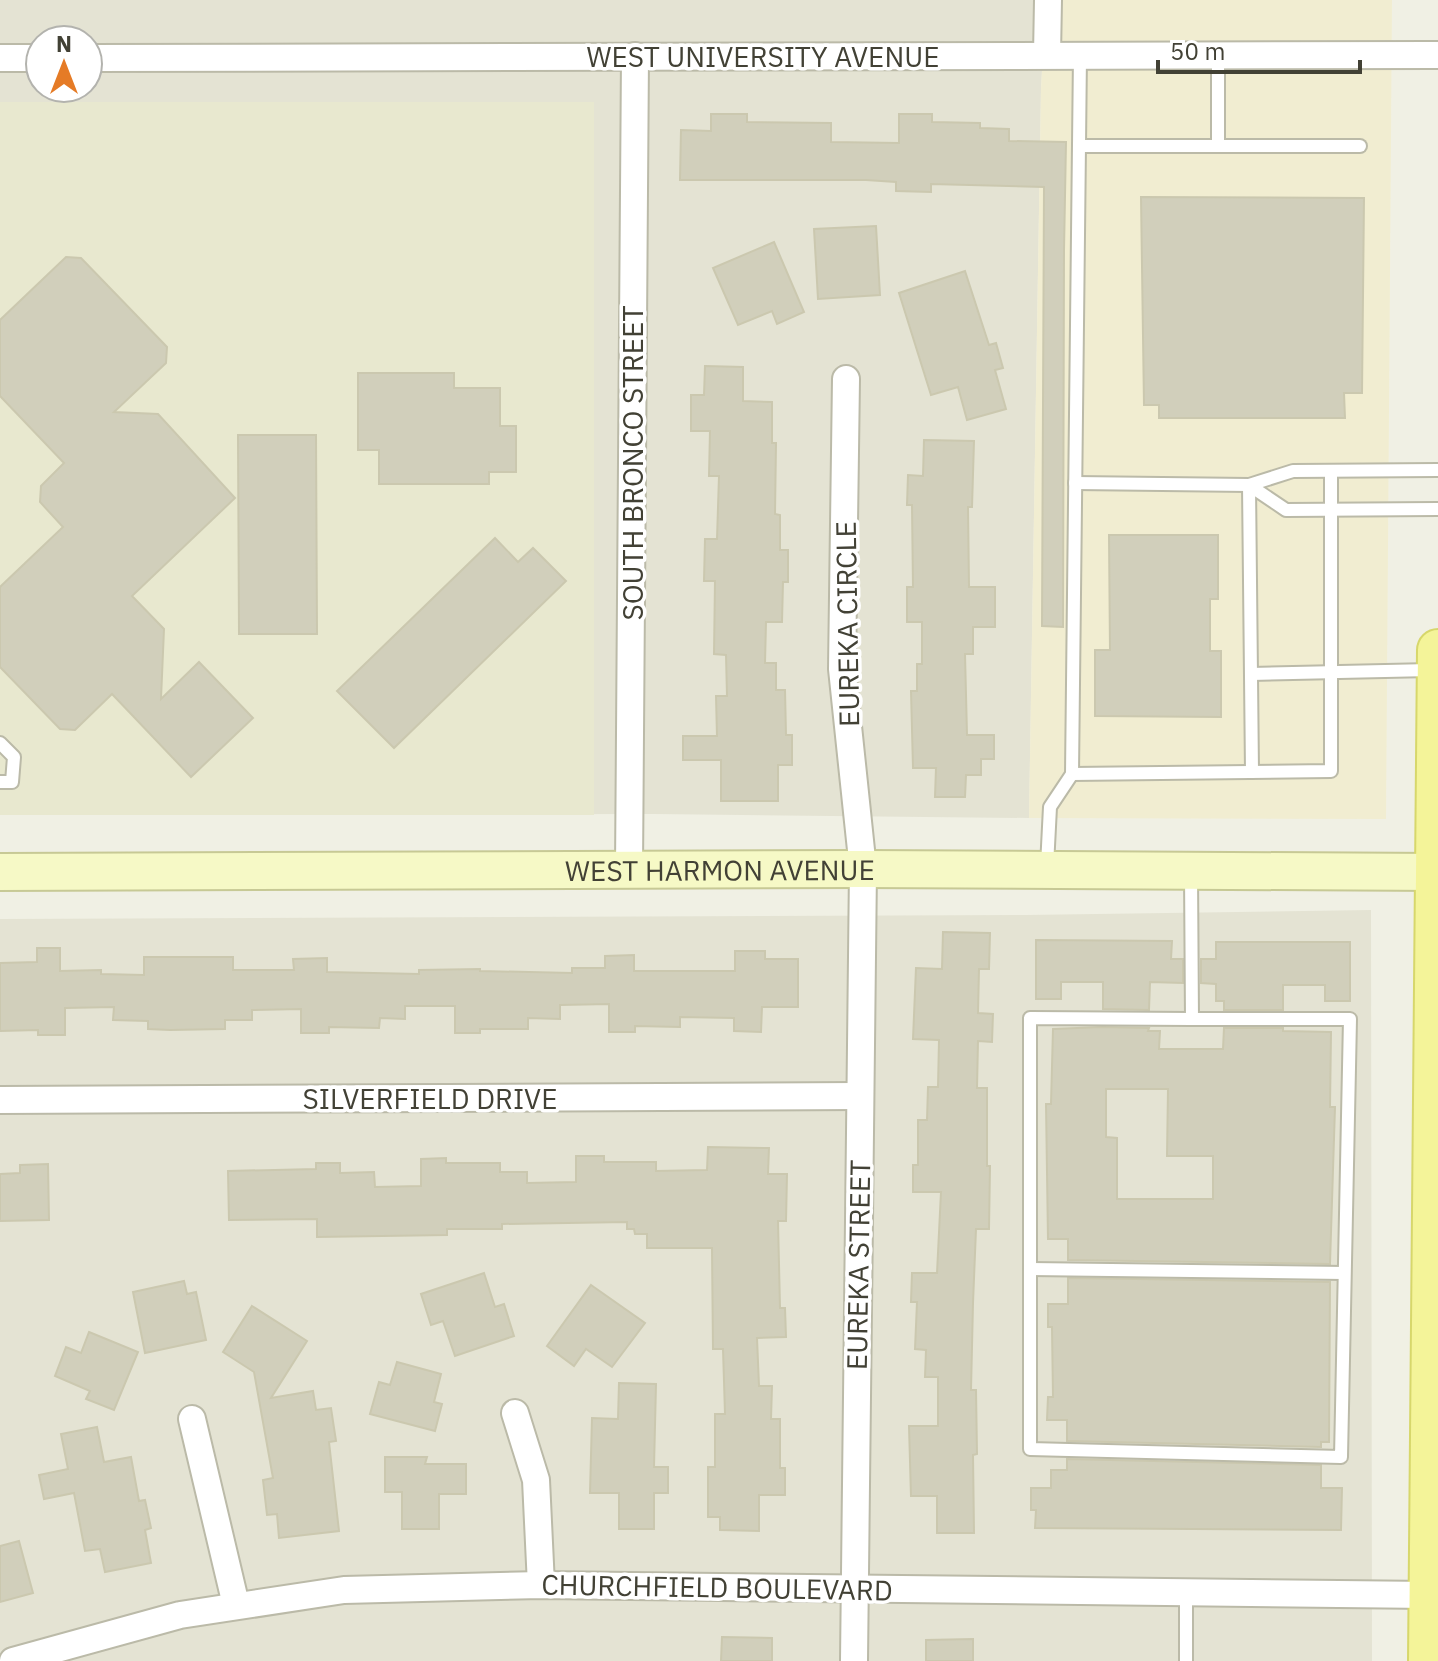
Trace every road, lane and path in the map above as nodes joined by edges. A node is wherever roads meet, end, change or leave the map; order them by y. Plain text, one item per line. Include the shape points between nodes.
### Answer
1 (1048, 0) edge
2 (1047, 55) junction
3 (1080, 55) junction
4 (1218, 55) junction
5 (1438, 55) edge
6 (635, 56) junction
7 (0, 58) edge
8 (24, 58) edge
9 (104, 58) edge
10 (1079, 146) junction
11 (1218, 146) junction
12 (1360, 146) dead end
13 (846, 379) dead end
14 (1438, 470) edge
15 (1331, 471) junction
16 (1075, 483) junction
17 (1249, 485) junction
18 (1438, 509) edge
19 (1331, 510) junction
20 (1438, 650) edge
21 (1438, 670) edge
22 (1331, 673) junction
23 (1251, 674) junction
24 (0, 743) edge
25 (1252, 772) junction
26 (1072, 774) junction
27 (0, 782) edge
28 (629, 869) junction
29 (863, 869) junction
30 (1047, 869) junction
31 (1191, 870) junction
32 (0, 872) edge
33 (1437, 872) edge
34 (1192, 1019) junction
35 (860, 1096) junction
36 (0, 1100) edge
37 (1030, 1269) junction
38 (1344, 1273) junction
39 (515, 1413) dead end
40 (192, 1419) dead end
41 (541, 1585) junction
42 (854, 1589) junction
43 (1186, 1593) junction
44 (1430, 1595) junction
45 (236, 1605) junction
46 (13, 1661) edge
47 (854, 1661) edge
48 (1186, 1661) edge
49 (1429, 1661) edge

1 - 2 street
2 - 3 street, WEST UNIVERSITY AVENUE
2 - 6 street, WEST UNIVERSITY AVENUE
3 - 4 street, WEST UNIVERSITY AVENUE
3 - 10 lane
4 - 5 street, WEST UNIVERSITY AVENUE
4 - 11 lane
6 - 9 street, WEST UNIVERSITY AVENUE
6 - 28 street, SOUTH BRONCO STREET
7 - 8 street
10 - 11 lane
10 - 16 lane
11 - 12 lane
13 - 29 street, EUREKA CIRCLE via 842,669
14 - 15 lane
15 - 17 lane via 1293,471
15 - 19 lane
16 - 17 lane
16 - 26 lane
17 - 19 lane via 1286,510
17 - 23 lane
18 - 19 lane
19 - 22 lane
20 - 21 main road
21 - 22 lane
21 - 33 main road
22 - 23 lane
22 - 25 lane via 1331,771
23 - 25 lane
24 - 27 lane via 14,757 12,782
25 - 26 lane
26 - 30 lane via 1050,807
28 - 29 main road, WEST HARMON AVENUE
28 - 32 main road, WEST HARMON AVENUE
29 - 30 main road, WEST HARMON AVENUE
29 - 35 street, EUREKA STREET
30 - 31 main road, WEST HARMON AVENUE
31 - 33 main road, WEST HARMON AVENUE
31 - 34 lane
33 - 44 main road
34 - 37 lane via 1030,1018
34 - 38 lane via 1350,1019
35 - 36 street, SILVERFIELD DRIVE
35 - 42 street, EUREKA STREET
37 - 38 lane
37 - 38 lane via 1030,1449 1341,1457
39 - 41 street via 536,1480
40 - 45 street
41 - 42 street, CHURCHFIELD BOULEVARD
41 - 45 street, CHURCHFIELD BOULEVARD via 344,1590
42 - 43 street, CHURCHFIELD BOULEVARD
42 - 47 street, EUREKA STREET
43 - 44 street, CHURCHFIELD BOULEVARD
43 - 48 lane
44 - 49 main road
45 - 46 street, CHURCHFIELD BOULEVARD

